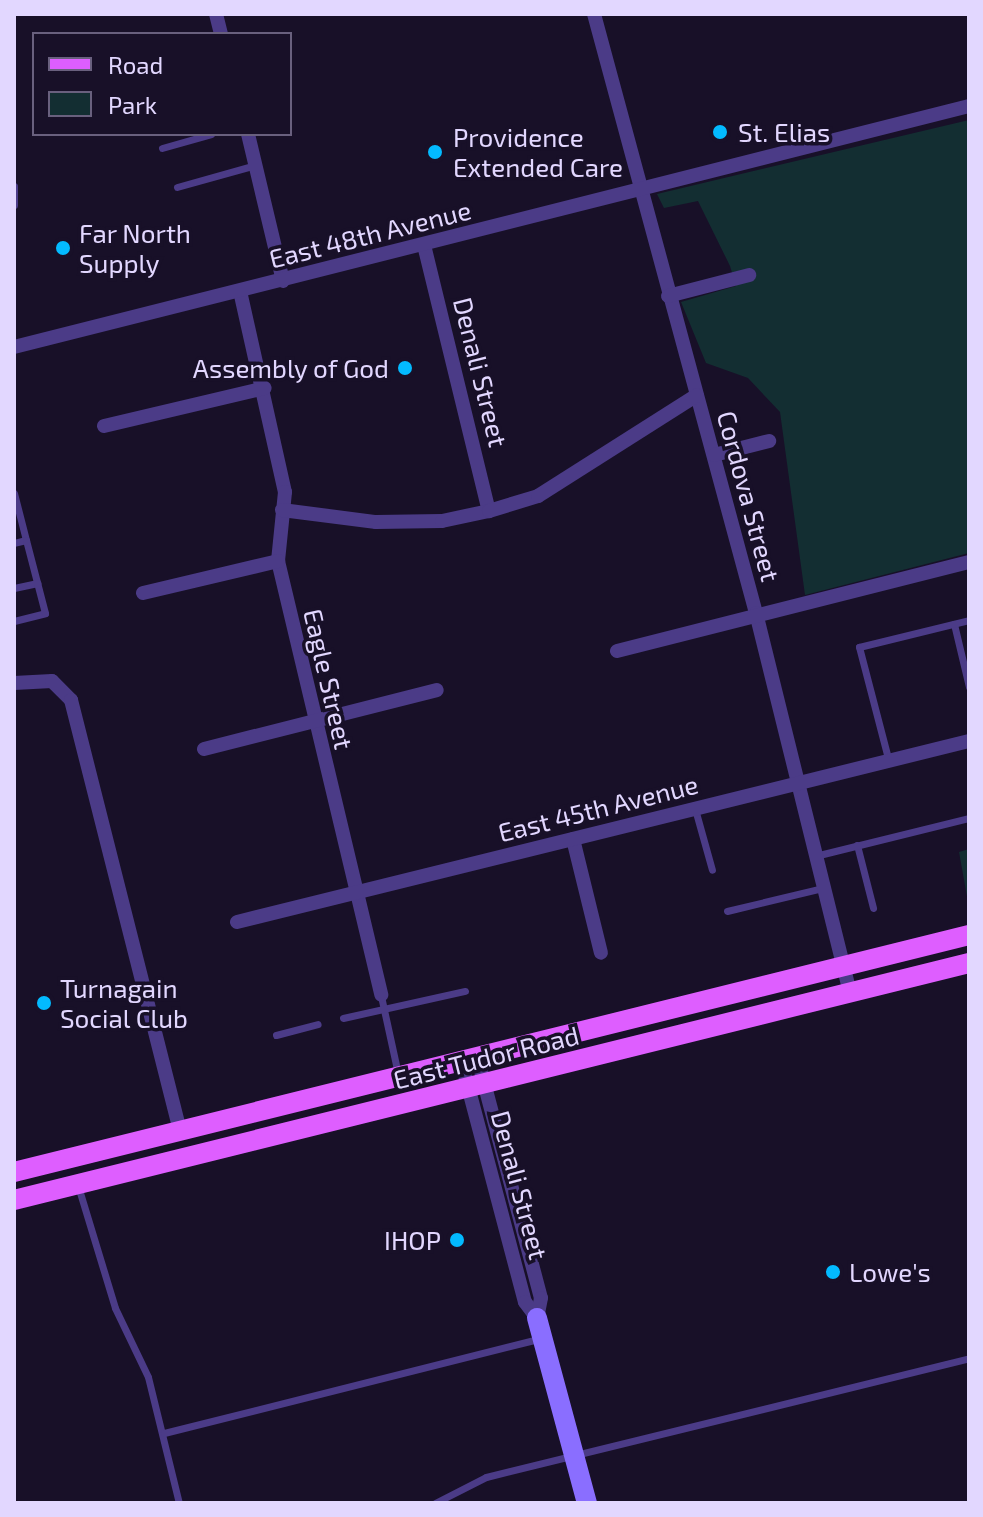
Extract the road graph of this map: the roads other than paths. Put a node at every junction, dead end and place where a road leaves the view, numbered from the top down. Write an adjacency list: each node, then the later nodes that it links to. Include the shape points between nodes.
1 (594, 14): 9 (street, Cordova Street)
2 (969, 106): 9 (street, East 48th Avenue)
3 (204, 136): 5 (lane)
4 (249, 136): 6 (street)
5 (162, 148)
6 (256, 165): 8 (lane); 13 (street)
7 (14, 186): 10 (lane)
8 (177, 187)
9 (636, 189): 11 (street, East 48th Avenue); 15 (street, Cordova Street)
10 (14, 205)
11 (424, 245): 13 (street, East 48th Avenue); 24 (street, Denali Street)
12 (749, 275): 15 (street)
13 (283, 281): 14 (street, East 48th Avenue)
14 (240, 291): 16 (street, East 48th Avenue); 17 (street, Eagle Street)
15 (668, 296): 18 (street, Cordova Street)
16 (14, 347)
17 (265, 388): 19 (street); 23 (street, Eagle Street, via 285,492)
18 (697, 395): 21 (street, Cordova Street); 24 (street, via 538,496)
19 (104, 426)
20 (769, 441): 21 (street)
21 (714, 455): 32 (street, Cordova Street)
22 (14, 493): 25 (lane)
23 (282, 510): 24 (street, via 376,522 442,521); 27 (street, Eagle Street)
24 (489, 511)
25 (26, 540): 26 (lane); 29 (lane)
26 (14, 543)
27 (278, 561): 31 (street); 40 (street, Eagle Street)
28 (969, 562): 32 (street)
29 (37, 583): 30 (lane); 34 (lane, via 45,613)
30 (14, 588)
31 (143, 593)
32 (756, 613): 36 (street); 44 (street, Cordova Street)
33 (969, 620): 35 (lane)
34 (14, 621)
35 (954, 624): 38 (lane); 43 (lane, via 859,647)
36 (617, 651)
37 (14, 683): 70 (street, via 52,681 71,700)
38 (969, 687)
39 (437, 690): 40 (street)
40 (314, 722): 42 (street); 52 (street, Eagle Street)
41 (969, 741): 43 (street, East 45th Avenue)
42 (204, 749)
43 (889, 762): 44 (street, East 45th Avenue)
44 (798, 785): 45 (street, East 45th Avenue); 49 (street, Cordova Street)
45 (695, 809): 47 (street, East 45th Avenue); 50 (lane)
46 (969, 818): 48 (lane)
47 (573, 839): 52 (street, East 45th Avenue); 57 (street)
48 (857, 845): 49 (lane); 53 (lane)
49 (815, 856): 51 (street, Cordova Street)
50 (712, 870)
51 (823, 888): 54 (lane); 59 (street, Cordova Street)
52 (353, 893): 55 (street, East 45th Avenue); 62 (street, Eagle Street)
53 (873, 908)
54 (727, 911)
55 (237, 922)
56 (969, 935): 59 (main road, East Tudor Road)
57 (601, 953)
58 (969, 963): 61 (main road, East Tudor Road)
59 (842, 965): 61 (street, Cordova Street); 67 (main road, East Tudor Road)
60 (465, 991): 63 (lane)
61 (850, 993): 69 (main road, East Tudor Road)
62 (381, 995): 63 (lane, Eagle Street)
63 (385, 1011): 64 (lane); 68 (lane, Eagle Street)
64 (343, 1018)
65 (318, 1024): 66 (lane)
66 (276, 1035)
67 (469, 1058): 68 (main road, East Tudor Road); 69 (street, Denali Street)
68 (399, 1076): 70 (main road, East Tudor Road)
69 (476, 1086): 72 (main road, East Tudor Road); 74 (street, Denali Street, via 525,1302)
70 (180, 1130): 71 (main road, East Tudor Road)
71 (14, 1172)
72 (78, 1184): 73 (main road, East Tudor Road); 76 (lane)
73 (14, 1200)
74 (540, 1328): 76 (lane); 77 (street, Denali Street)
75 (969, 1358): 77 (lane)
76 (164, 1433): 78 (lane)
77 (575, 1454): 79 (lane, via 486,1477); 80 (street, Denali Street)
78 (179, 1503)
79 (435, 1503)
80 (587, 1503)

